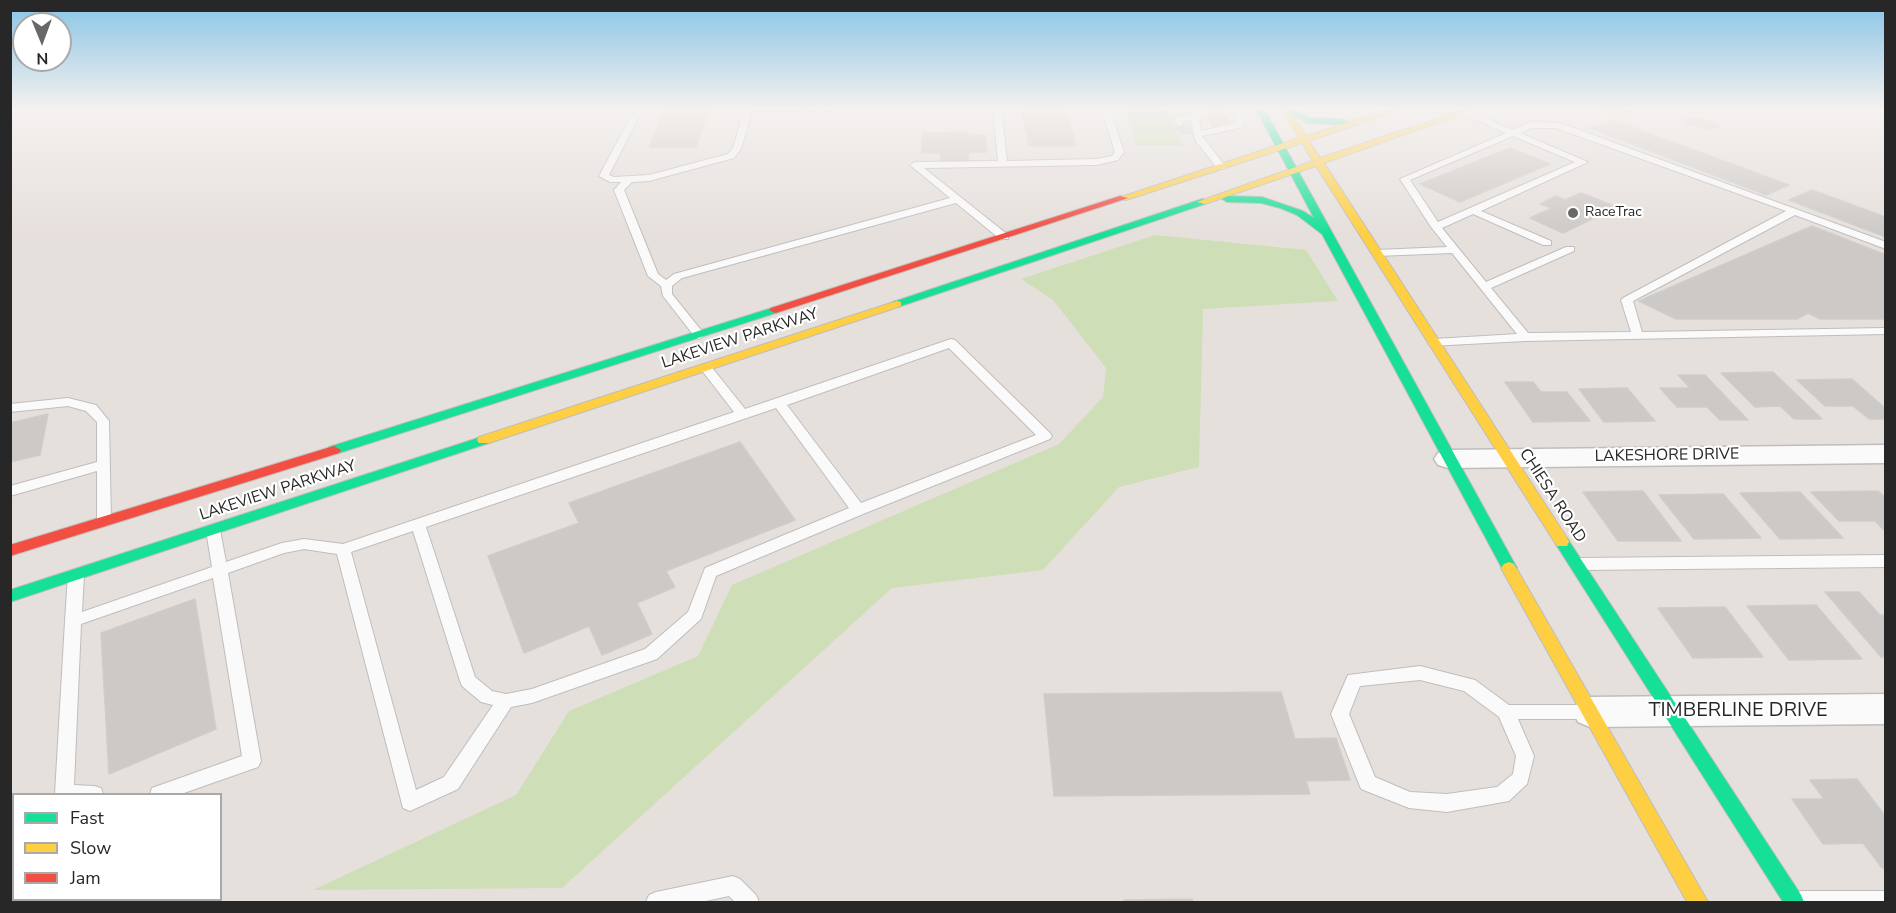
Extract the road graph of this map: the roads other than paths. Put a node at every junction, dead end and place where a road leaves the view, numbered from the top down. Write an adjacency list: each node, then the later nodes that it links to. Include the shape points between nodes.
1 (618, 150): 17 (lane, via 604,176)
2 (737, 150): 17 (lane, via 732,156)
3 (1001, 150): 14 (lane)
4 (1119, 150): 14 (lane, via 1115,158 1097,162)
5 (1210, 150): 15 (lane)
6 (1274, 150): 15 (main road, LAKEVIEW PARKWAY)
7 (1283, 150): 16 (main road)
8 (1311, 150): 13 (main road, CHIESA ROAD)
9 (1354, 150): 13 (main road, LAKEVIEW PARKWAY)
10 (1473, 150): 22 (lane, via 1405,179)
11 (1554, 150): 20 (lane, via 1583,162)
12 (1626, 150): 21 (lane)
13 (1318, 162): 16 (main road, LAKEVIEW PARKWAY); 29 (main road, CHIESA ROAD)
14 (1003, 164): 18 (lane, via 915,165)
15 (1221, 167): 24 (main road, LAKEVIEW PARKWAY)
16 (1293, 169): 19 (main road, LAKEVIEW PARKWAY); 23 (main road)
17 (628, 181): 31 (lane, via 619,190 653,276)
18 (958, 199): 24 (lane); 31 (lane, via 678,276)
19 (1204, 201): 23 (main road, via 1262,200 1300,213); 39 (main road, LAKEVIEW PARKWAY)
20 (1473, 211): 22 (lane); 25 (lane)
21 (1794, 212): 26 (lane); 36 (lane, via 1627,300)
22 (1436, 227): 28 (lane)
23 (1326, 232): 30 (main road)
24 (1004, 237): 39 (main road, LAKEVIEW PARKWAY)
25 (1547, 243)
26 (1886, 246)
27 (1570, 249): 32 (lane)
28 (1454, 250): 29 (lane); 32 (lane)
29 (1377, 253): 38 (main road, CHIESA ROAD)
30 (1342, 262): 33 (main road); 45 (main road)
31 (666, 285): 39 (lane, via 667,294)
32 (1484, 287): 37 (lane)
33 (1373, 289)
34 (1886, 332): 36 (lane)
35 (1410, 333): 38 (main road)
36 (1638, 336): 37 (lane)
37 (1525, 337): 38 (lane)
38 (1434, 343): 44 (main road, CHIESA ROAD)
39 (702, 351): 42 (lane); 49 (main road, LAKEVIEW PARKWAY); 51 (main road, LAKEVIEW PARKWAY)
40 (779, 403): 42 (lane); 48 (lane); 48 (lane, via 951,343 1045,436)
41 (10, 408): 46 (lane, via 68,402 91,408 103,421)
42 (742, 414): 50 (lane)
43 (1886, 454): 44 (street, LAKESHORE DRIVE)
44 (1508, 458): 45 (street, LAKESHORE DRIVE); 56 (main road, CHIESA ROAD)
45 (1448, 459): 65 (main road)
46 (104, 464): 47 (lane); 49 (lane)
47 (10, 491)
48 (858, 510): 61 (lane, via 710,572 695,615 651,654 600,674)
49 (104, 520): 52 (main road); 54 (main road, LAKEVIEW PARKWAY)
50 (418, 524): 53 (lane); 61 (lane, via 468,681 487,698)
51 (213, 530): 57 (lane); 58 (main road, LAKEVIEW PARKWAY)
52 (98, 537)
53 (343, 549): 57 (lane, via 304,544 282,548); 61 (lane, via 410,802 452,783)
54 (10, 551)
55 (1886, 561): 56 (lane)
56 (1577, 564): 63 (main road, CHIESA ROAD)
57 (220, 572): 60 (lane); 67 (lane, via 252,762)
58 (76, 575): 59 (main road, LAKEVIEW PARKWAY); 60 (lane)
59 (10, 596)
60 (73, 621): 66 (lane)
61 (506, 701)
62 (1886, 710): 63 (street, TIMBERLINE DRIVE)
63 (1671, 711): 65 (street, TIMBERLINE DRIVE); 69 (main road, CHIESA ROAD)
64 (1506, 712): 64 (lane, via 1469,685 1420,673 1354,680 1340,714 1368,783 1409,800 1447,803 1502,795 1521,778 1525,756); 65 (lane)
65 (1590, 712): 72 (main road)
66 (64, 793)
67 (165, 793)
68 (1886, 901): 69 (lane)
69 (1793, 902)
70 (656, 903): 71 (lane, via 733,885)
71 (749, 903)
72 (1698, 903)

